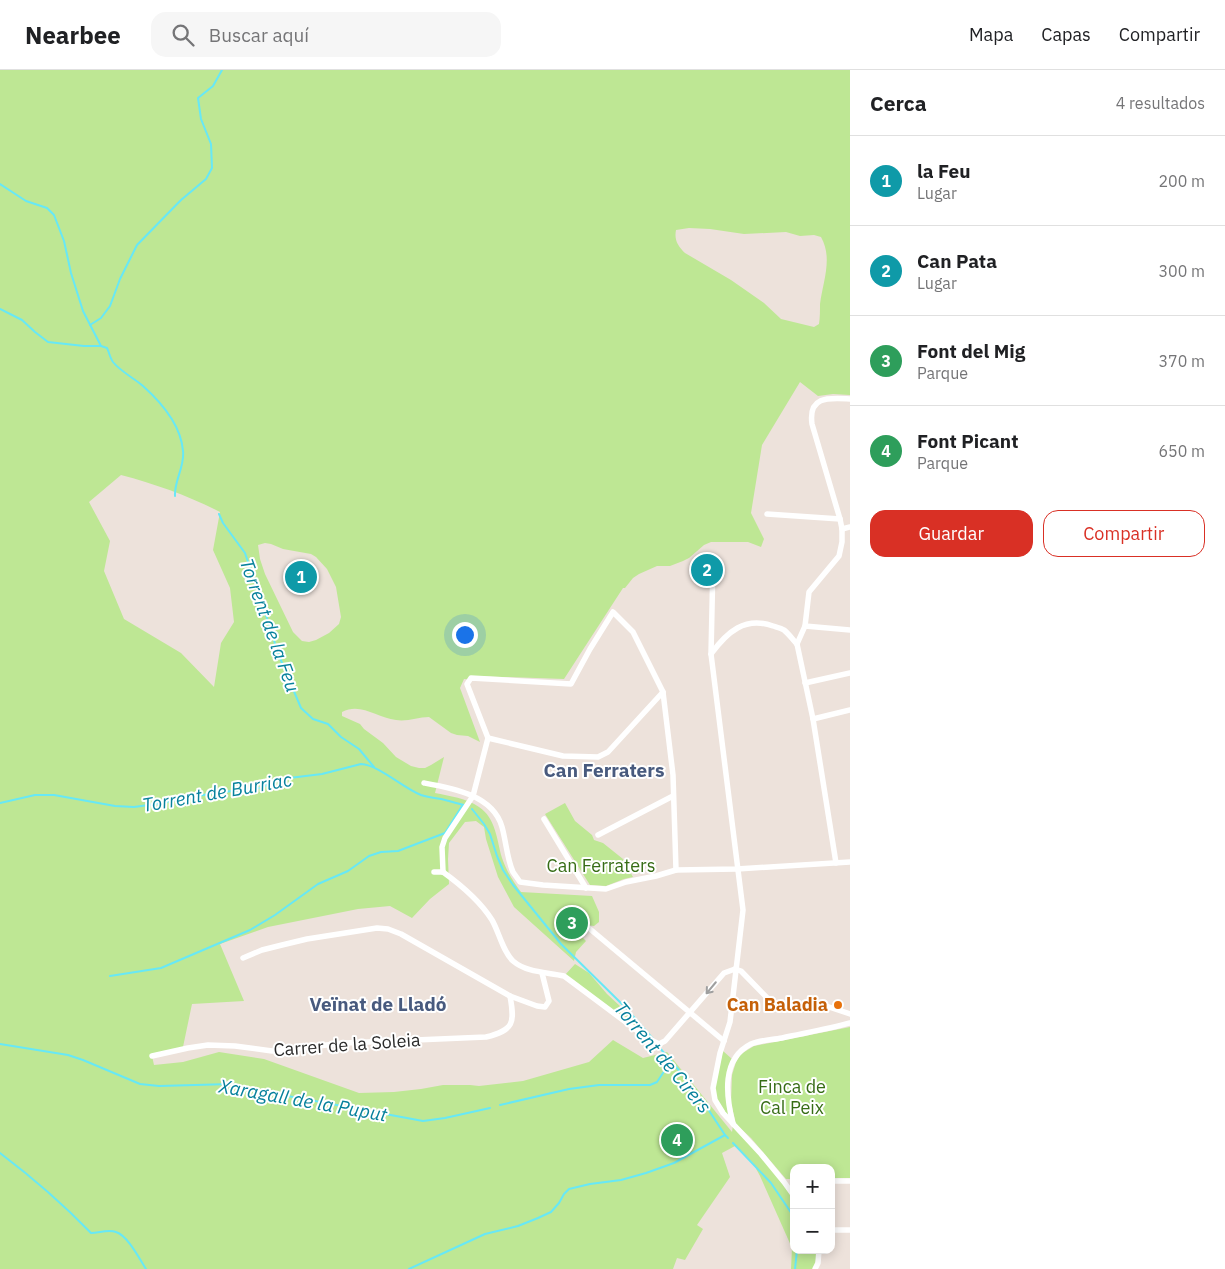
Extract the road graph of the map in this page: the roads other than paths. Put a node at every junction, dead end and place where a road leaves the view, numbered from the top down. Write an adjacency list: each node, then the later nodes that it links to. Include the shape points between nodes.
1 (850, 400): 3 (street, via 820,400 814,406 812,418)
2 (767, 514): 3 (street)
3 (840, 519): 5 (street)
4 (850, 527): 5 (street)
5 (842, 529): 7 (street, via 839,556 809,592)
6 (713, 563): 10 (street)
7 (805, 626): 8 (street); 9 (street)
8 (850, 630)
9 (797, 644): 10 (street, via 783,630 762,622 744,624 732,630); 12 (street)
10 (711, 654): 24 (street)
11 (850, 673): 12 (street)
12 (805, 683): 15 (street)
13 (663, 692): 16 (street, via 608,752 598,757 563,756); 16 (street, via 633,632 613,612 571,684 471,678 467,684); 19 (street)
14 (850, 710): 15 (street)
15 (813, 719): 23 (street)
16 (488, 738): 18 (street)
17 (424, 784): 18 (street)
18 (473, 796): 27 (street, via 442,848); 28 (street, via 497,815 513,872 520,882)
19 (673, 796): 21 (street); 25 (street)
20 (544, 819): 28 (street)
21 (598, 835)
22 (850, 862): 23 (street)
23 (836, 863): 24 (street)
24 (738, 869): 25 (street); 31 (street, via 742,910)
25 (676, 870): 28 (street, via 606,890)
26 (434, 872): 27 (street)
27 (443, 872): 32 (street, via 477,901 492,920 512,960)
28 (586, 888)
29 (590, 929): 34 (street)
30 (243, 958): 33 (street, via 306,939 364,929 388,929)
31 (735, 969): 34 (street, one-way to 34, via 724,973); 35 (street, via 741,971 776,1007 826,1006); 37 (street, via 730,1022)
32 (542, 973): 33 (street, via 549,1001 545,1007); 34 (street, via 564,976 659,1044)
33 (510, 996): 38 (street, Carrer de la Soleia, via 513,1015 510,1026 486,1037 345,1043 272,1051 208,1045)
34 (690, 1012): 37 (street)
35 (850, 1014)
36 (850, 1023): 39 (street, via 753,1043 740,1051 733,1060 728,1078 728,1104)
37 (724, 1041): 39 (street, via 712,1088 715,1100)
38 (152, 1056)
39 (733, 1124): 42 (street)
40 (835, 1181): 41 (street)
41 (850, 1181)
42 (784, 1182): 43 (street); 44 (street)
43 (790, 1182)
44 (790, 1190)
45 (835, 1230): 46 (street)
46 (850, 1230)
47 (819, 1254): 48 (street)
48 (815, 1269)

